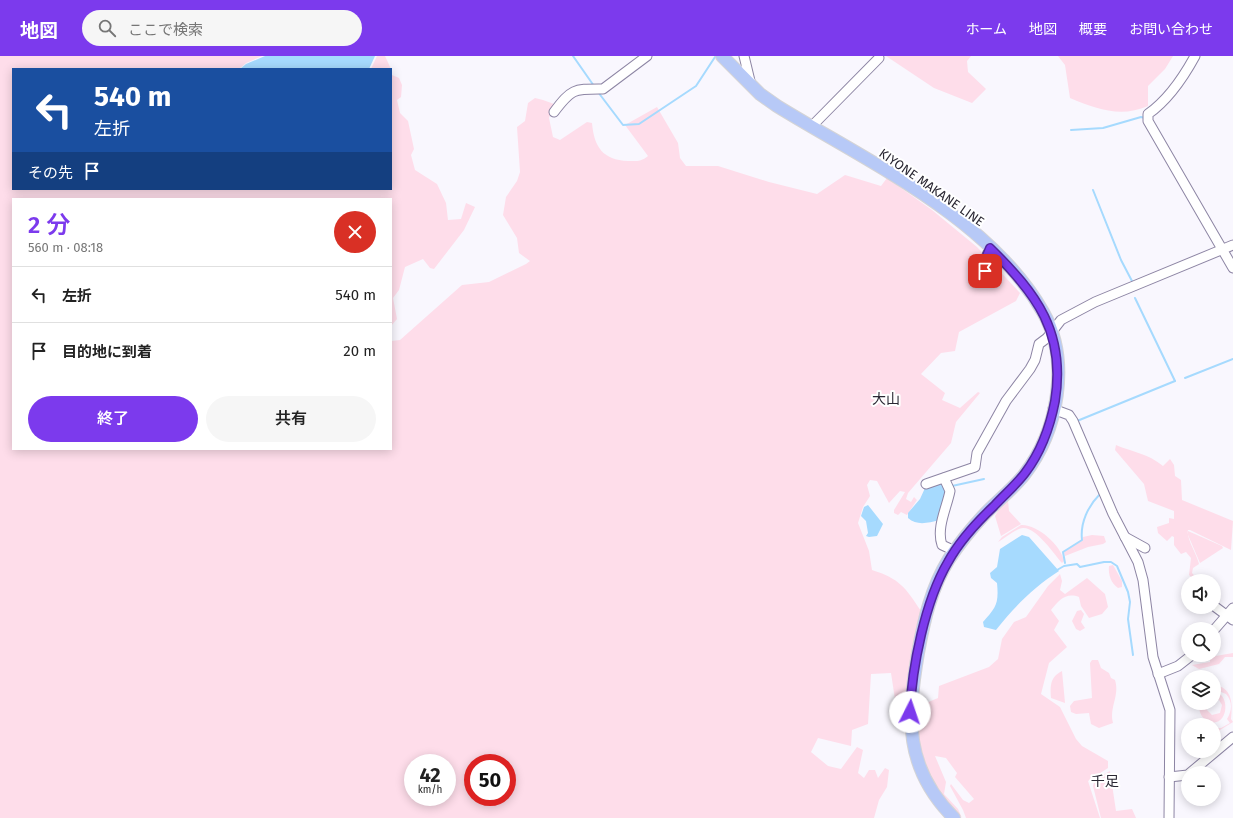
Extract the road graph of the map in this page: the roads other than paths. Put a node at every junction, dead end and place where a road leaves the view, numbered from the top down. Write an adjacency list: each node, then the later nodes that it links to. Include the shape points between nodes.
1 (647, 56): 7 (street, via 603,89 582,88 567,96)
2 (722, 56): 6 (main road, KIYONE MAKANE LINE)
3 (744, 56): 6 (street)
4 (1195, 56): 11 (street, via 1166,99 1148,114 1148,121)
5 (879, 58): 8 (street)
6 (751, 85): 8 (main road, KIYONE MAKANE LINE, via 777,106)
7 (554, 112)
8 (811, 127): 10 (main road, KIYONE MAKANE LINE, via 900,179 977,235)
9 (1233, 245): 11 (street)
10 (990, 248): 13 (street); 14 (main road, KIYONE MAKANE LINE, via 1026,287)
11 (1220, 250): 12 (street); 14 (street, via 1095,302 1061,320)
12 (1233, 268)
13 (983, 281)
14 (1051, 331): 15 (main road, KIYONE MAKANE LINE, via 1058,368); 17 (street, via 1039,344 1030,369 1006,401 987,434 977,453 975,467)
15 (1053, 409): 18 (street, via 1069,415 1073,421); 20 (main road, KIYONE MAKANE LINE, via 1046,436 1029,468 969,531)
16 (926, 484): 17 (street)
17 (948, 484): 20 (street, via 941,541 942,545)
18 (1125, 537): 19 (street); 25 (street, via 1144,580 1149,633)
19 (1145, 548)
20 (955, 551): 30 (main road, KIYONE MAKANE LINE, via 938,581 924,624 913,682 910,721 915,750 924,776 939,802)
21 (1221, 610): 22 (street)
22 (1231, 615): 23 (street)
23 (1221, 624)
24 (1183, 662): 25 (street)
25 (1158, 674): 29 (street, via 1170,710)
26 (1233, 737): 27 (street)
27 (1198, 766)
28 (1181, 776): 29 (street)
29 (1169, 777): 31 (street)
30 (954, 818)
31 (1169, 818)

